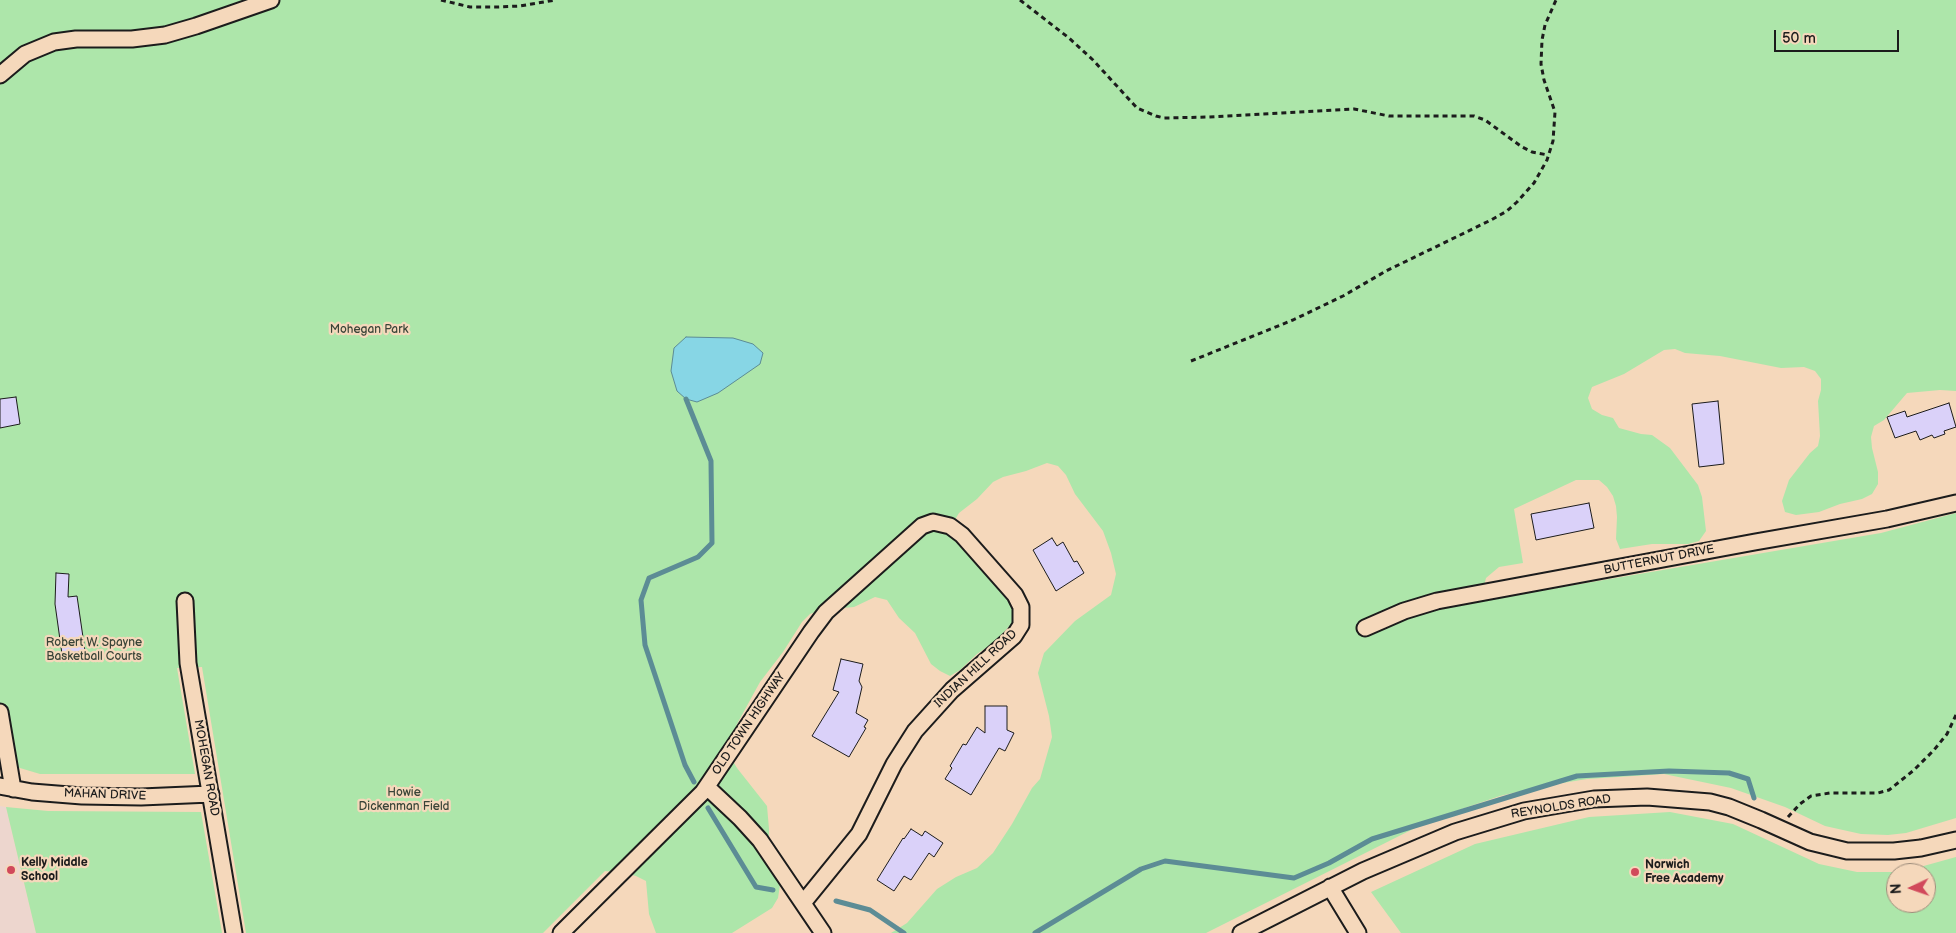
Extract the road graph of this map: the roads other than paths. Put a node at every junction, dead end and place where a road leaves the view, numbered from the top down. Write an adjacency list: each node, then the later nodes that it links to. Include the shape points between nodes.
1 (271, 0): 2 (street, via 165,34 132,39 54,42 25,54)
2 (0, 75)
3 (1956, 503): 6 (street, BUTTERNUT DRIVE, via 1888,520 1437,601)
4 (938, 522): 8 (street, OLD TOWN HIGHWAY, via 917,529 823,616); 13 (street, INDIAN HILL ROAD, via 962,535 1015,595 1022,613 1021,625 1014,636 952,690 920,725 894,764 859,834)
5 (185, 601): 10 (street, MOHEGAN ROAD, via 188,663)
6 (1366, 628)
7 (0, 712): 9 (street)
8 (707, 787): 13 (street, via 754,832); 15 (street, OLD TOWN HIGHWAY)
9 (7, 788): 10 (street, MAHAN DRIVE, via 75,795)
10 (211, 794): 14 (street, MOHEGAN ROAD)
11 (1956, 840): 12 (street, REYNOLDS ROAD, via 1907,850 1859,852 1820,845 1710,802 1647,797 1594,799 1478,823 1424,843)
12 (1330, 887): 17 (street, REYNOLDS ROAD); 18 (street)
13 (804, 903): 16 (street)
14 (234, 933)
15 (561, 933)
16 (823, 933)
17 (1241, 933)
18 (1358, 933)

